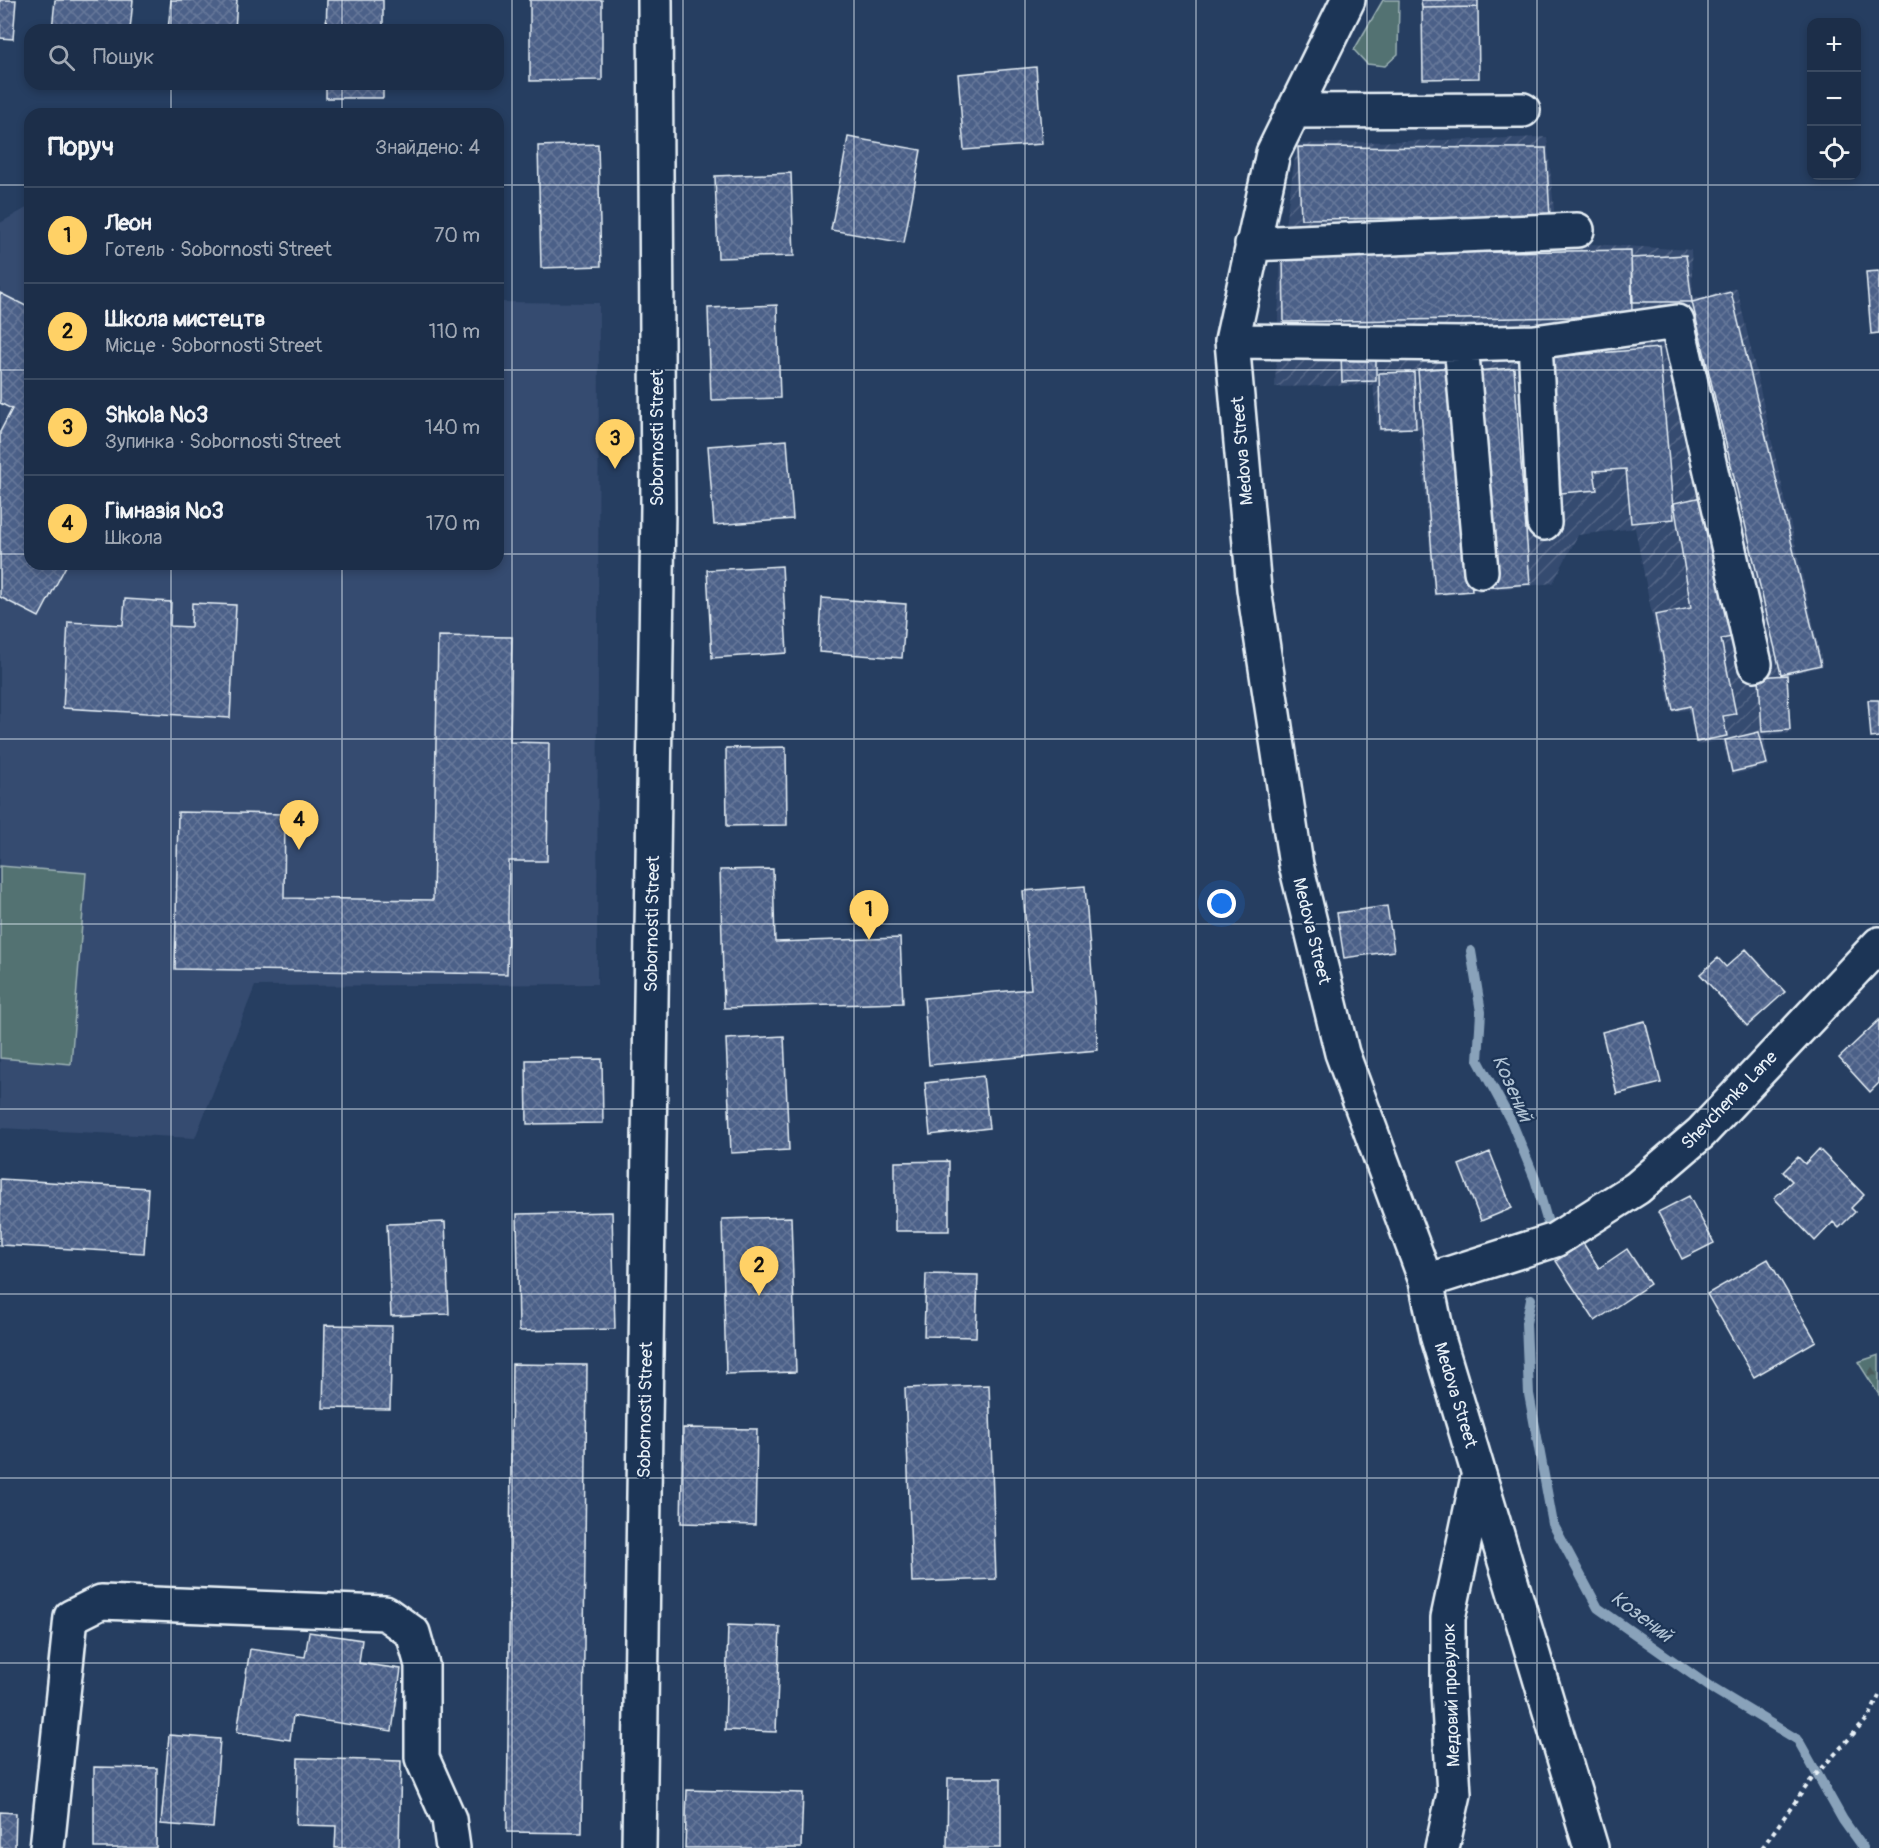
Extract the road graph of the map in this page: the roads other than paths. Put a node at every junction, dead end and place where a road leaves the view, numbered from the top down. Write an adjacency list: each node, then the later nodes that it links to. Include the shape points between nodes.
1 (655, 0): 18 (street, Sobornosti Street, via 658,507)
2 (1348, 0): 4 (street, Medova Street)
3 (1523, 110): 4 (street)
4 (1293, 111): 6 (street, Medova Street, via 1273,153)
5 (1577, 230): 6 (street)
6 (1252, 244): 7 (street, Medova Street)
7 (1232, 341): 9 (street); 14 (street, Medova Street, via 1254,589 1296,865 1342,1053)
8 (1535, 342): 9 (street); 10 (street); 12 (street, via 1677,322)
9 (1461, 344): 11 (street)
10 (1544, 523)
11 (1481, 571)
12 (1755, 664)
13 (1879, 944): 14 (street, Shevchenka Lane, via 1701,1133 1637,1188 1555,1240)
14 (1426, 1281): 15 (street, Medova Street, via 1438,1338)
15 (1479, 1472): 19 (street, Медовий провулок, via 1448,1618 1454,1794); 20 (street, Medova Street)
16 (46, 1848): 17 (street, via 71,1617 101,1602 385,1613 412,1633 422,1665 422,1758 449,1819)
17 (453, 1848)
18 (639, 1848)
19 (1442, 1848)
20 (1591, 1848)

